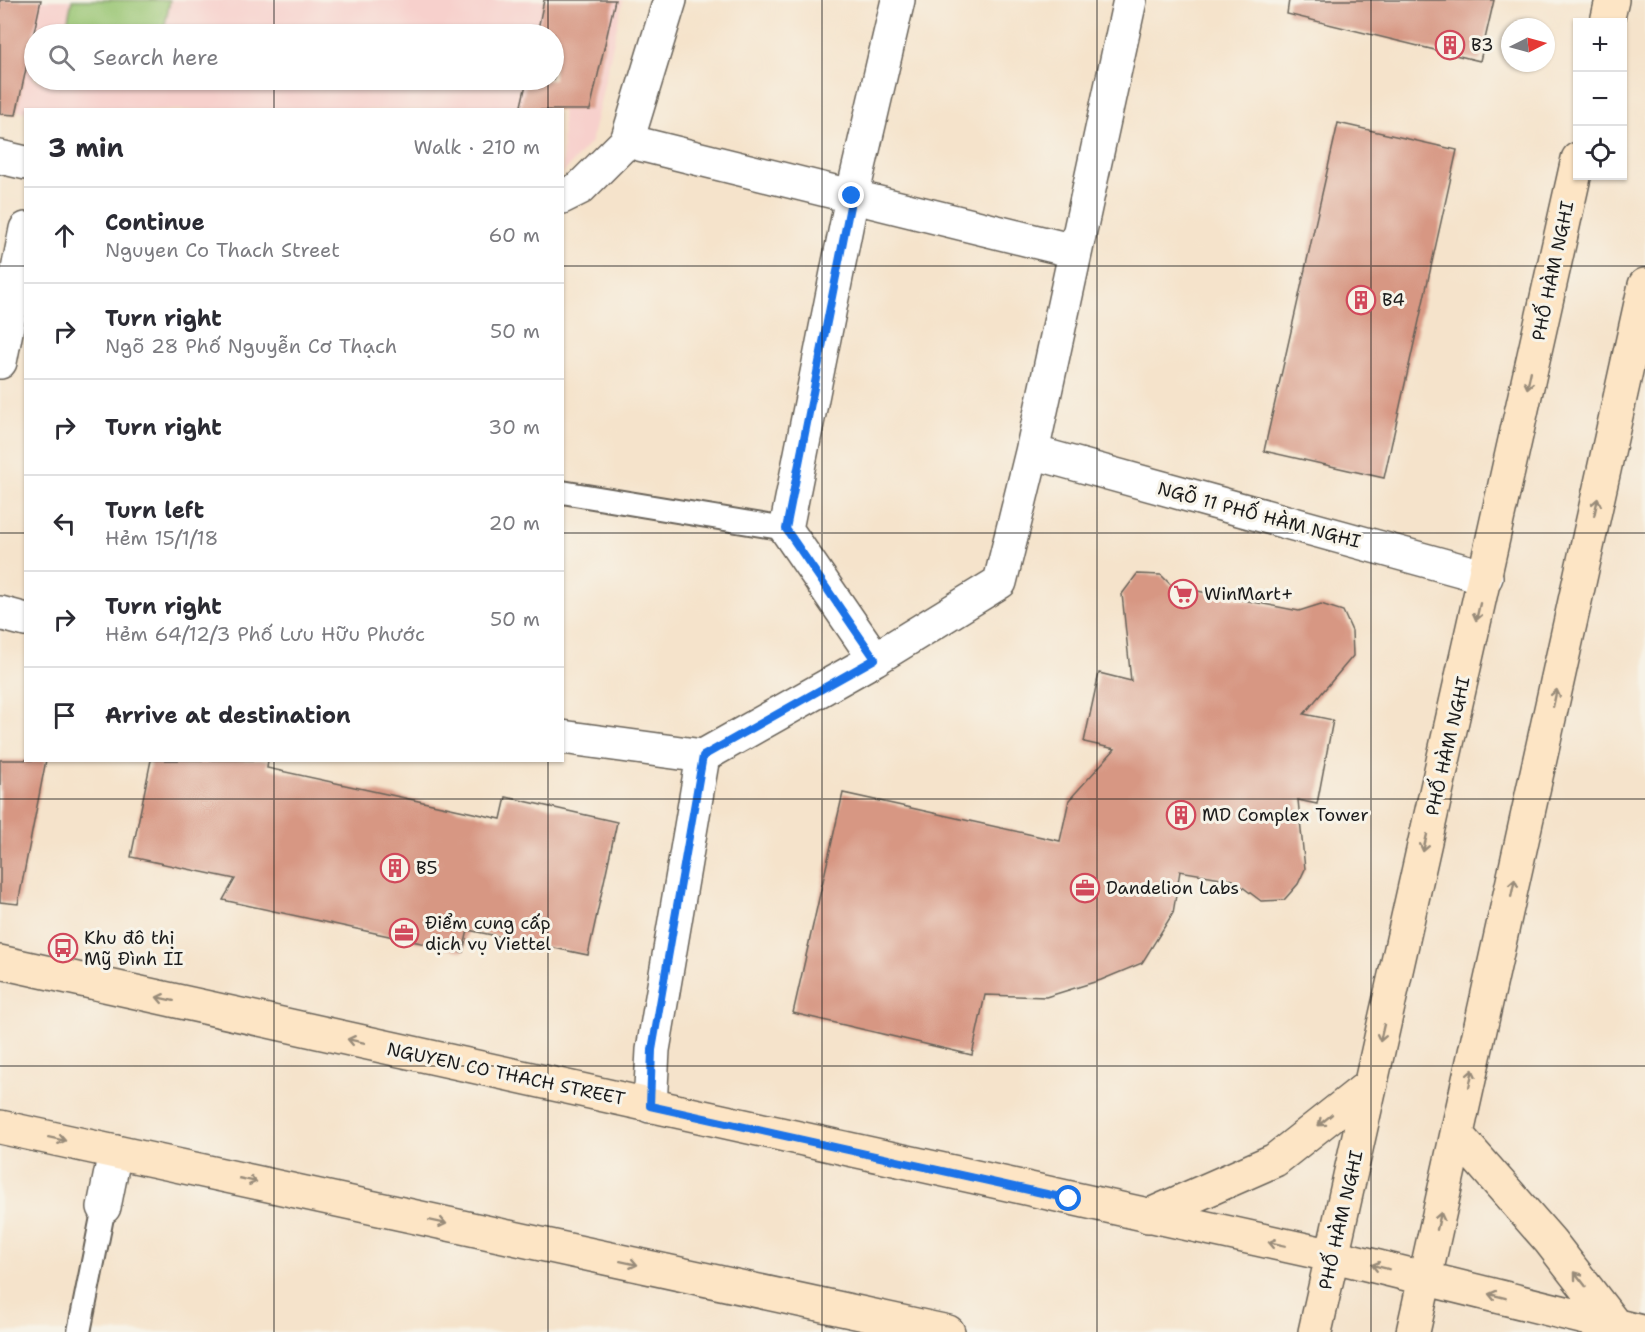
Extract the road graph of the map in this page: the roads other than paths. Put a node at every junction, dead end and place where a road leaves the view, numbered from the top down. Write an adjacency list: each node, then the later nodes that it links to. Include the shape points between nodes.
1 (670, 0): 6 (street)
2 (898, 0): 11 (street)
3 (1130, 0): 13 (street)
4 (1612, 0): 5 (street)
5 (1608, 18)
6 (627, 141): 10 (street, via 580,188); 11 (street)
7 (0, 158): 8 (street)
8 (24, 163)
9 (1573, 180): 19 (street, PHỐ HÀM NGHI, one-way to 19)
10 (564, 196)
11 (852, 196): 13 (street); 18 (street)
12 (24, 240): 15 (street)
13 (1074, 250): 16 (street)
14 (1645, 285): 29 (street, one-way to 14)
15 (0, 362)
16 (1032, 452): 19 (street, NGÕ 11 PHỐ HÀM NGHI); 22 (street, via 1000,582)
17 (564, 492): 18 (lane)
18 (786, 529): 22 (street)
19 (1486, 577): 26 (street, PHỐ HÀM NGHI, one-way to 26)
20 (0, 613): 21 (street)
21 (24, 619)
22 (875, 659): 24 (street)
23 (564, 737): 24 (street)
24 (703, 756): 27 (street, via 652,1050)
25 (0, 962): 27 (street, NGUYEN CO THACH STREET, one-way to 25)
26 (1371, 1084): 32 (street, one-way to 32, via 1275,1161); 33 (street, PHỐ HÀM NGHI)
27 (650, 1106): 32 (street, NGUYEN CO THACH STREET)
28 (0, 1126): 30 (street, one-way to 30)
29 (1458, 1136): 34 (street, one-way to 29); 35 (street, one-way to 29)
30 (116, 1152): 31 (street); 37 (street, one-way to 37)
31 (104, 1207): 36 (lane)
32 (1148, 1216): 33 (street, NGUYEN CO THACH STREET, one-way to 32)
33 (1334, 1256): 34 (street, NGUYEN CO THACH STREET, one-way to 33); 38 (street, PHỐ HÀM NGHI)
34 (1426, 1278): 35 (street, NGUYEN CO THACH STREET, one-way to 34); 39 (street)
35 (1629, 1328)
36 (79, 1332)
37 (948, 1332)
38 (1316, 1332)
39 (1413, 1332)

